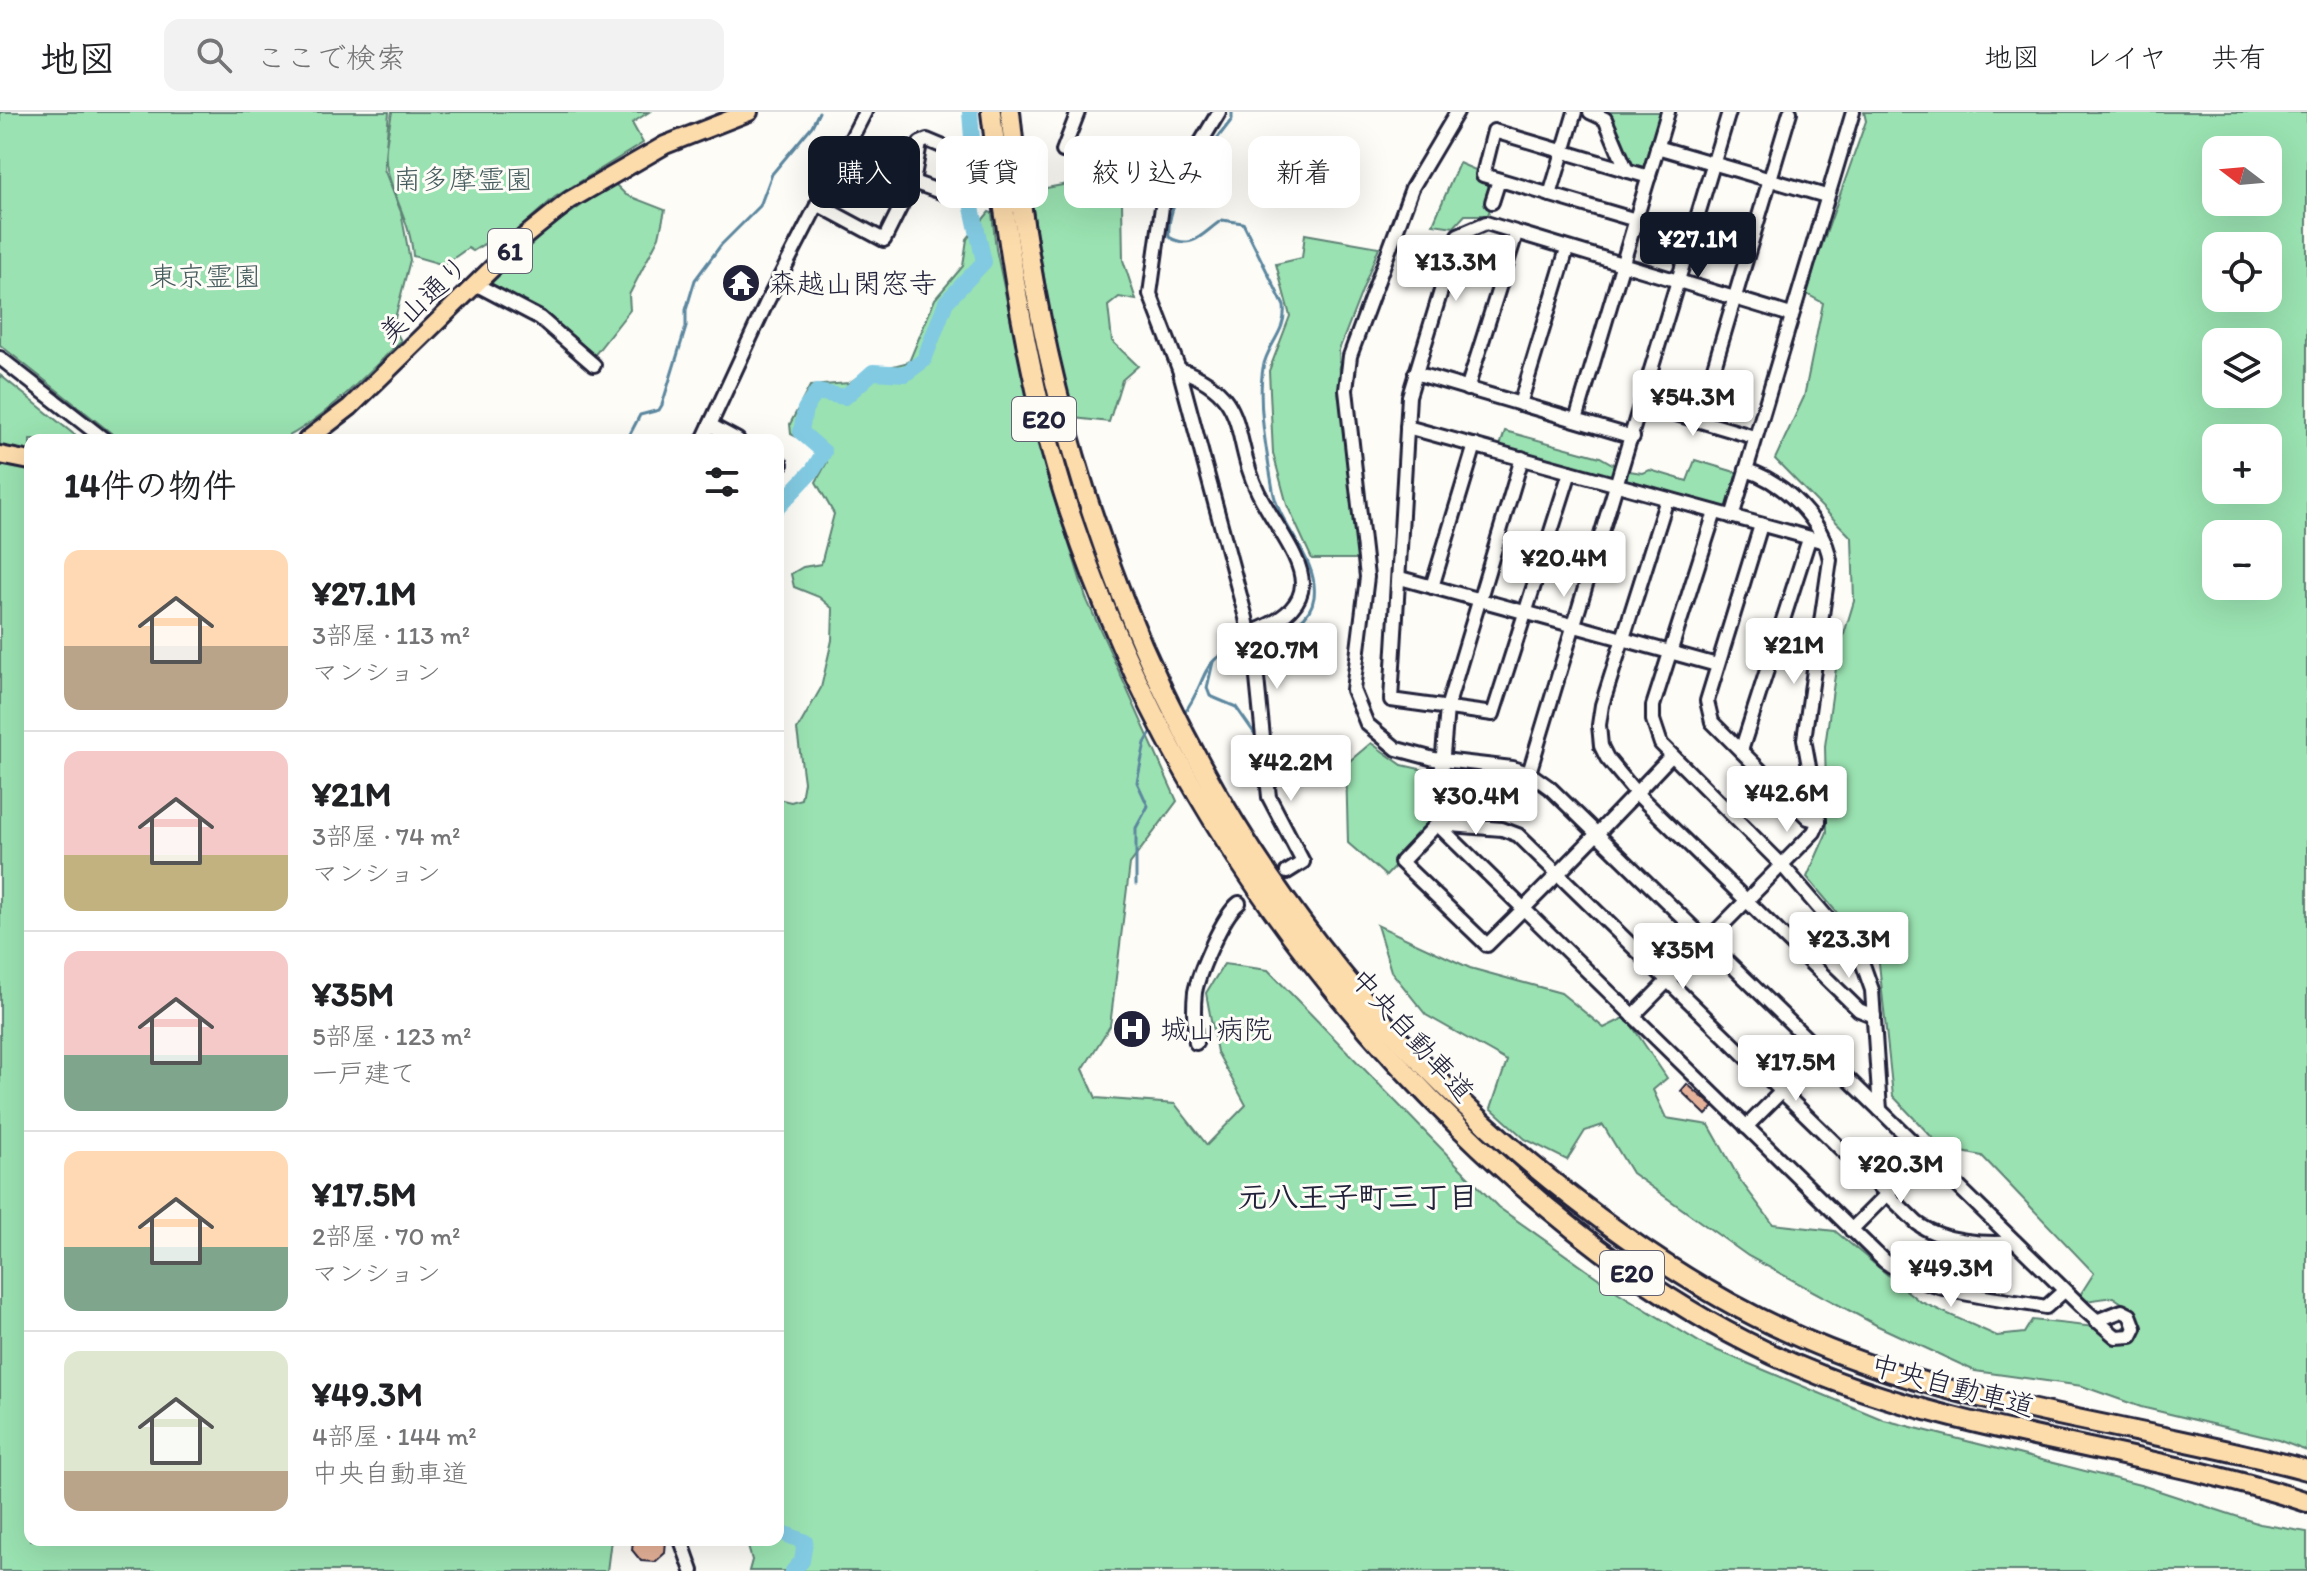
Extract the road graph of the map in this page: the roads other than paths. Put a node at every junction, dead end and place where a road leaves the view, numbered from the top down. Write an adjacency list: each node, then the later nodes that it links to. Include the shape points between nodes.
1 (749, 112): 33 (main road, 美山通り / 61, via 665,145 600,180 548,218)
2 (865, 112): 14 (street)
3 (991, 112): 76 (highway, 中央自動車道 / E20, via 1009,248 1048,435 1096,583)
4 (1010, 112): 76 (highway, 中央自動車道 / E20, via 1030,268 1066,433)
5 (1078, 112): 16 (street)
6 (1219, 112): 39 (street, via 1162,207 1150,294)
7 (1457, 112): 81 (street, via 1412,188 1354,337 1346,390 1367,577 1353,690 1367,724 1380,736 1406,754)
8 (1575, 112): 17 (street)
9 (1590, 112): 19 (street, via 1605,119)
10 (1668, 112): 15 (street)
11 (1729, 112): 18 (street)
12 (1790, 112): 22 (street)
13 (1853, 112): 24 (street)
14 (852, 136)
15 (1657, 147): 18 (street); 20 (street)
16 (1063, 151)
17 (1563, 151): 19 (street); 21 (street, via 1494,131 1483,175); 23 (street)
18 (1713, 164): 22 (street); 34 (street)
19 (1627, 171): 20 (street)
20 (1649, 177): 29 (street)
21 (1499, 180): 23 (street); 28 (street)
22 (1770, 180): 24 (street); 35 (street)
23 (1550, 195): 29 (street)
24 (1826, 196): 36 (street)
25 (815, 208): 46 (street)
26 (824, 208): 27 (street, via 884,240)
27 (900, 208)
28 (1489, 213): 30 (street); 40 (street, via 1458,235)
29 (1636, 220): 32 (street)
30 (1516, 234): 31 (street); 41 (street)
31 (1567, 249): 32 (street); 42 (street)
32 (1621, 267): 34 (street); 44 (street)
33 (475, 284): 38 (street, via 540,318); 49 (main road, 美山通り / 61, via 350,407)
34 (1678, 284): 35 (street); 43 (street)
35 (1735, 300): 36 (street); 45 (street)
36 (1791, 315): 53 (street)
37 (0, 358): 48 (street)
38 (594, 365)
39 (1179, 369): 73 (street); 73 (street, via 1201,377 1229,401 1256,489 1302,566 1299,596 1282,619)
40 (1415, 373): 41 (street); 47 (street)
41 (1467, 389): 42 (street)
42 (1520, 404): 44 (street)
43 (1643, 404): 45 (street); 52 (street)
44 (1576, 420): 52 (street)
45 (1698, 421): 53 (street)
46 (710, 425): 50 (street); 51 (street)
47 (1407, 427): 54 (street); 67 (street)
48 (97, 434)
49 (315, 434)
50 (706, 434)
51 (727, 434)
52 (1633, 437): 60 (street)
53 (1754, 437): 58 (street)
54 (1475, 445): 56 (street); 68 (street)
55 (0, 455): 57 (main road)
56 (1522, 458): 59 (street); 69 (street)
57 (24, 460)
58 (1746, 470): 63 (street); 66 (street, via 1780,484)
59 (1570, 472): 60 (street); 70 (street)
60 (1618, 485): 61 (street); 71 (street)
61 (1667, 499): 62 (street); 72 (street)
62 (1715, 512): 63 (street); 74 (street)
63 (1732, 517): 64 (street)
64 (1761, 525): 65 (street); 75 (street)
65 (1809, 539): 66 (street); 79 (street)
66 (1825, 542): 84 (street, via 1830,560 1804,739)
67 (1400, 578): 68 (street); 77 (street, via 1391,700)
68 (1432, 587): 69 (street)
69 (1478, 600): 70 (street); 77 (street)
70 (1527, 612): 71 (street); 77 (street, via 1493,714)
71 (1575, 625): 72 (street); 82 (street)
72 (1623, 638): 74 (street); 83 (street, via 1602,705 1599,735 1614,769)
73 (1251, 641): 88 (street, via 1269,797 1303,862)
74 (1670, 652): 75 (street); 80 (street, via 1653,720)
75 (1717, 665): 79 (street, via 1709,689 1709,714)
76 (1159, 706): 78 (highway, 中央自動車道 / E20)
77 (1447, 708): 81 (street)
78 (1172, 733): 108 (highway, 中央自動車道 / E20, via 1262,868 1375,1012 1502,1140 1662,1262 1785,1331 1940,1390); 109 (highway, 中央自動車道 / E20, via 1219,832 1279,923 1369,1033 1508,1173 1658,1291 1761,1349 1876,1396 1981,1425 2206,1473)
79 (1741, 751): 84 (street, via 1808,818)
80 (1671, 756): 83 (street); 87 (street)
81 (1441, 760): 82 (street); 85 (street)
82 (1529, 773): 86 (street)
83 (1636, 793): 86 (street); 90 (street)
84 (1819, 821): 87 (street)
85 (1437, 824): 89 (street, via 1518,835); 92 (street); 92 (street, via 1401,862 1487,945)
86 (1598, 832): 89 (street); 93 (street)
87 (1782, 865): 90 (street); 96 (street, via 1860,956)
88 (1287, 872)
89 (1557, 873): 92 (street); 94 (street)
90 (1746, 900): 93 (street); 96 (street, via 1859,1010)
91 (1239, 903): 97 (street, via 1227,916 1196,987)
92 (1523, 909): 95 (street)
93 (1707, 940): 94 (street); 98 (street)
94 (1668, 980): 95 (street); 99 (street)
95 (1633, 1016): 101 (street)
96 (1874, 1016): 100 (street)
97 (1196, 1043)
98 (1821, 1052): 99 (street); 100 (street)
99 (1782, 1092): 101 (street); 103 (street)
100 (1880, 1110): 102 (street)
101 (1746, 1127): 104 (street)
102 (1926, 1155): 103 (street); 105 (street)
103 (1888, 1194): 104 (street); 105 (street, via 1931,1231)
104 (1851, 1230): 106 (street, via 1884,1261 1920,1282 2046,1307)
105 (2015, 1242): 106 (street)
106 (2064, 1291): 107 (street)
107 (2096, 1321)
108 (2307, 1470)
109 (2307, 1502)
110 (683, 1546): 111 (street)
111 (692, 1571)

